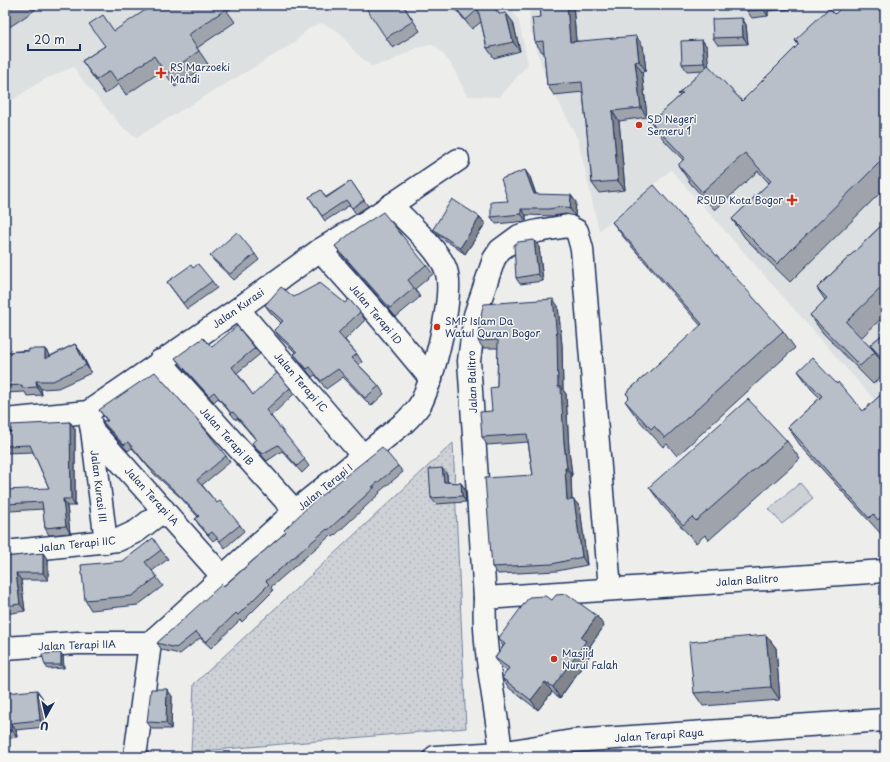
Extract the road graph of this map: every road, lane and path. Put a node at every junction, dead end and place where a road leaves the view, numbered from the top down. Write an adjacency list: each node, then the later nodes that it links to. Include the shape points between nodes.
1 (458, 160): 2 (street, Jalan Kurasi)
2 (390, 205): 3 (street, Jalan Kurasi); 6 (street, Jalan Terapi I, via 439,257 447,273 448,298)
3 (320, 250): 4 (street, Jalan Kurasi); 6 (street, Jalan Terapi ID)
4 (238, 309): 5 (street, Jalan Kurasi); 9 (street, Jalan Terapi IC)
5 (160, 361): 8 (street, Jalan Kurasi); 11 (street, Jalan Terapi IB)
6 (431, 379): 9 (street, Jalan Terapi I, via 414,413)
7 (5, 420): 8 (street, Jalan Kurasi)
8 (90, 421): 10 (street, Jalan Terapi IA); 12 (street, Jalan Kurasi III)
9 (363, 456): 11 (street, Jalan Terapi I)
10 (164, 510): 12 (street, Jalan Terapi IIC, via 132,535); 15 (street, Jalan Terapi IA)
11 (295, 511): 15 (street, Jalan Terapi I)
12 (106, 542): 13 (street, Jalan Terapi IIC)
13 (6, 548)
14 (885, 571): 16 (street, Jalan Balitro)
15 (223, 577): 18 (street, Jalan Terapi I)
16 (610, 589): 17 (street, Jalan Balitro); 17 (street, Jalan Balitro, via 582,249 577,231 568,226 519,236 500,250 494,259 476,315 469,361)
17 (485, 598): 22 (street, via 483,624)
18 (150, 643): 19 (street, Jalan Terapi IIA, via 77,643); 23 (street)
19 (5, 648)
20 (885, 720): 21 (street, Jalan Terapi Raya)
21 (573, 749): 22 (street, Jalan Terapi Raya)
22 (501, 753): 24 (street, Jalan Terapi Raya)
23 (135, 757)
24 (435, 757)

